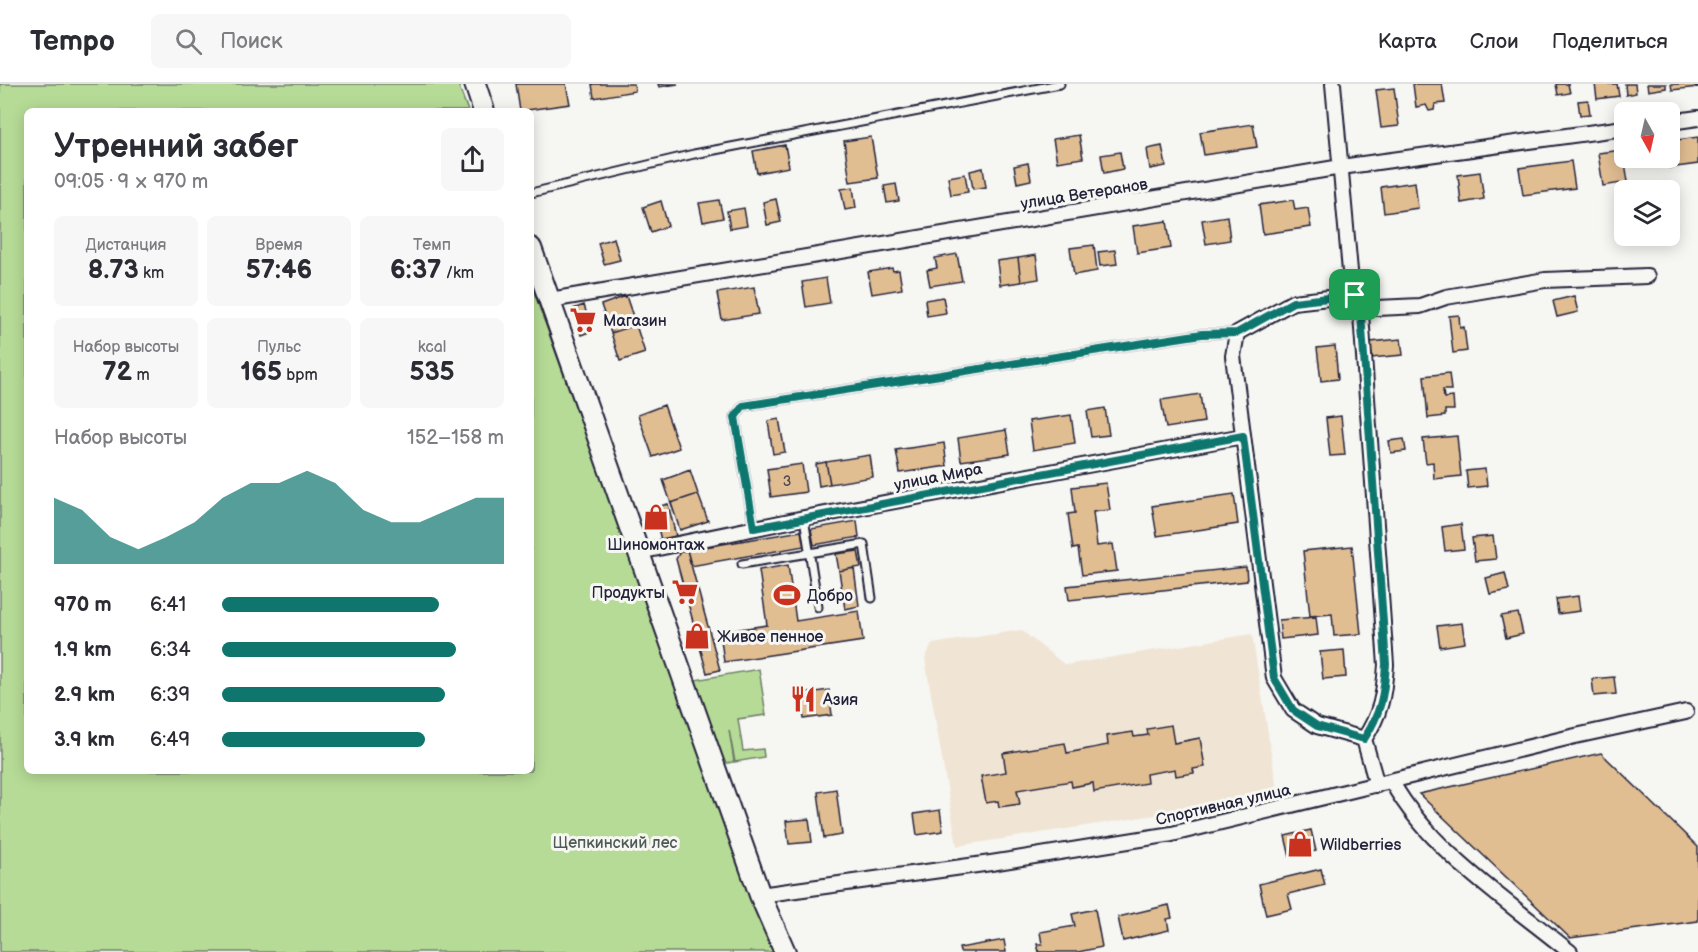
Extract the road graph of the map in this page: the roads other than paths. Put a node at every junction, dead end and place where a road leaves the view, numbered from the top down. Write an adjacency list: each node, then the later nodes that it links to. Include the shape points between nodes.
1 (475, 84): 4 (main road)
2 (1060, 84): 9 (lane, via 694,154)
3 (1333, 84): 8 (street)
4 (483, 108)
5 (1698, 118): 6 (street)
6 (1680, 121)
7 (1614, 129): 8 (street, улица Ветеранов)
8 (1341, 167): 12 (street); 13 (street, улица Ветеранов)
9 (534, 192)
10 (534, 257): 13 (main road)
11 (1647, 276): 12 (street, via 1545,280 1446,297 1420,306 1377,308)
12 (1355, 295): 14 (street, via 1293,302); 24 (street, via 1361,314 1386,664 1384,695 1376,722)
13 (549, 300): 18 (main road)
14 (1237, 333): 15 (street, via 1233,356); 17 (lane, via 1202,334 743,406 735,417)
15 (1243, 436): 16 (street, улица Мира); 24 (street, via 1274,678 1293,710 1309,721)
16 (804, 518): 17 (street, улица Мира); 19 (lane)
17 (754, 528): 18 (street, улица Мира)
18 (639, 552): 27 (main road)
19 (810, 553): 20 (lane); 21 (lane, via 864,544); 22 (lane)
20 (742, 564)
21 (872, 598)
22 (818, 608)
23 (1686, 712): 25 (street, Спортивная улица)
24 (1364, 739): 26 (street)
25 (1392, 782): 26 (street, Спортивная улица); 29 (street, via 1450,855)
26 (1377, 785): 27 (street, Спортивная улица, via 1172,834)
27 (760, 895): 28 (main road)
28 (785, 952)
29 (1569, 952)

